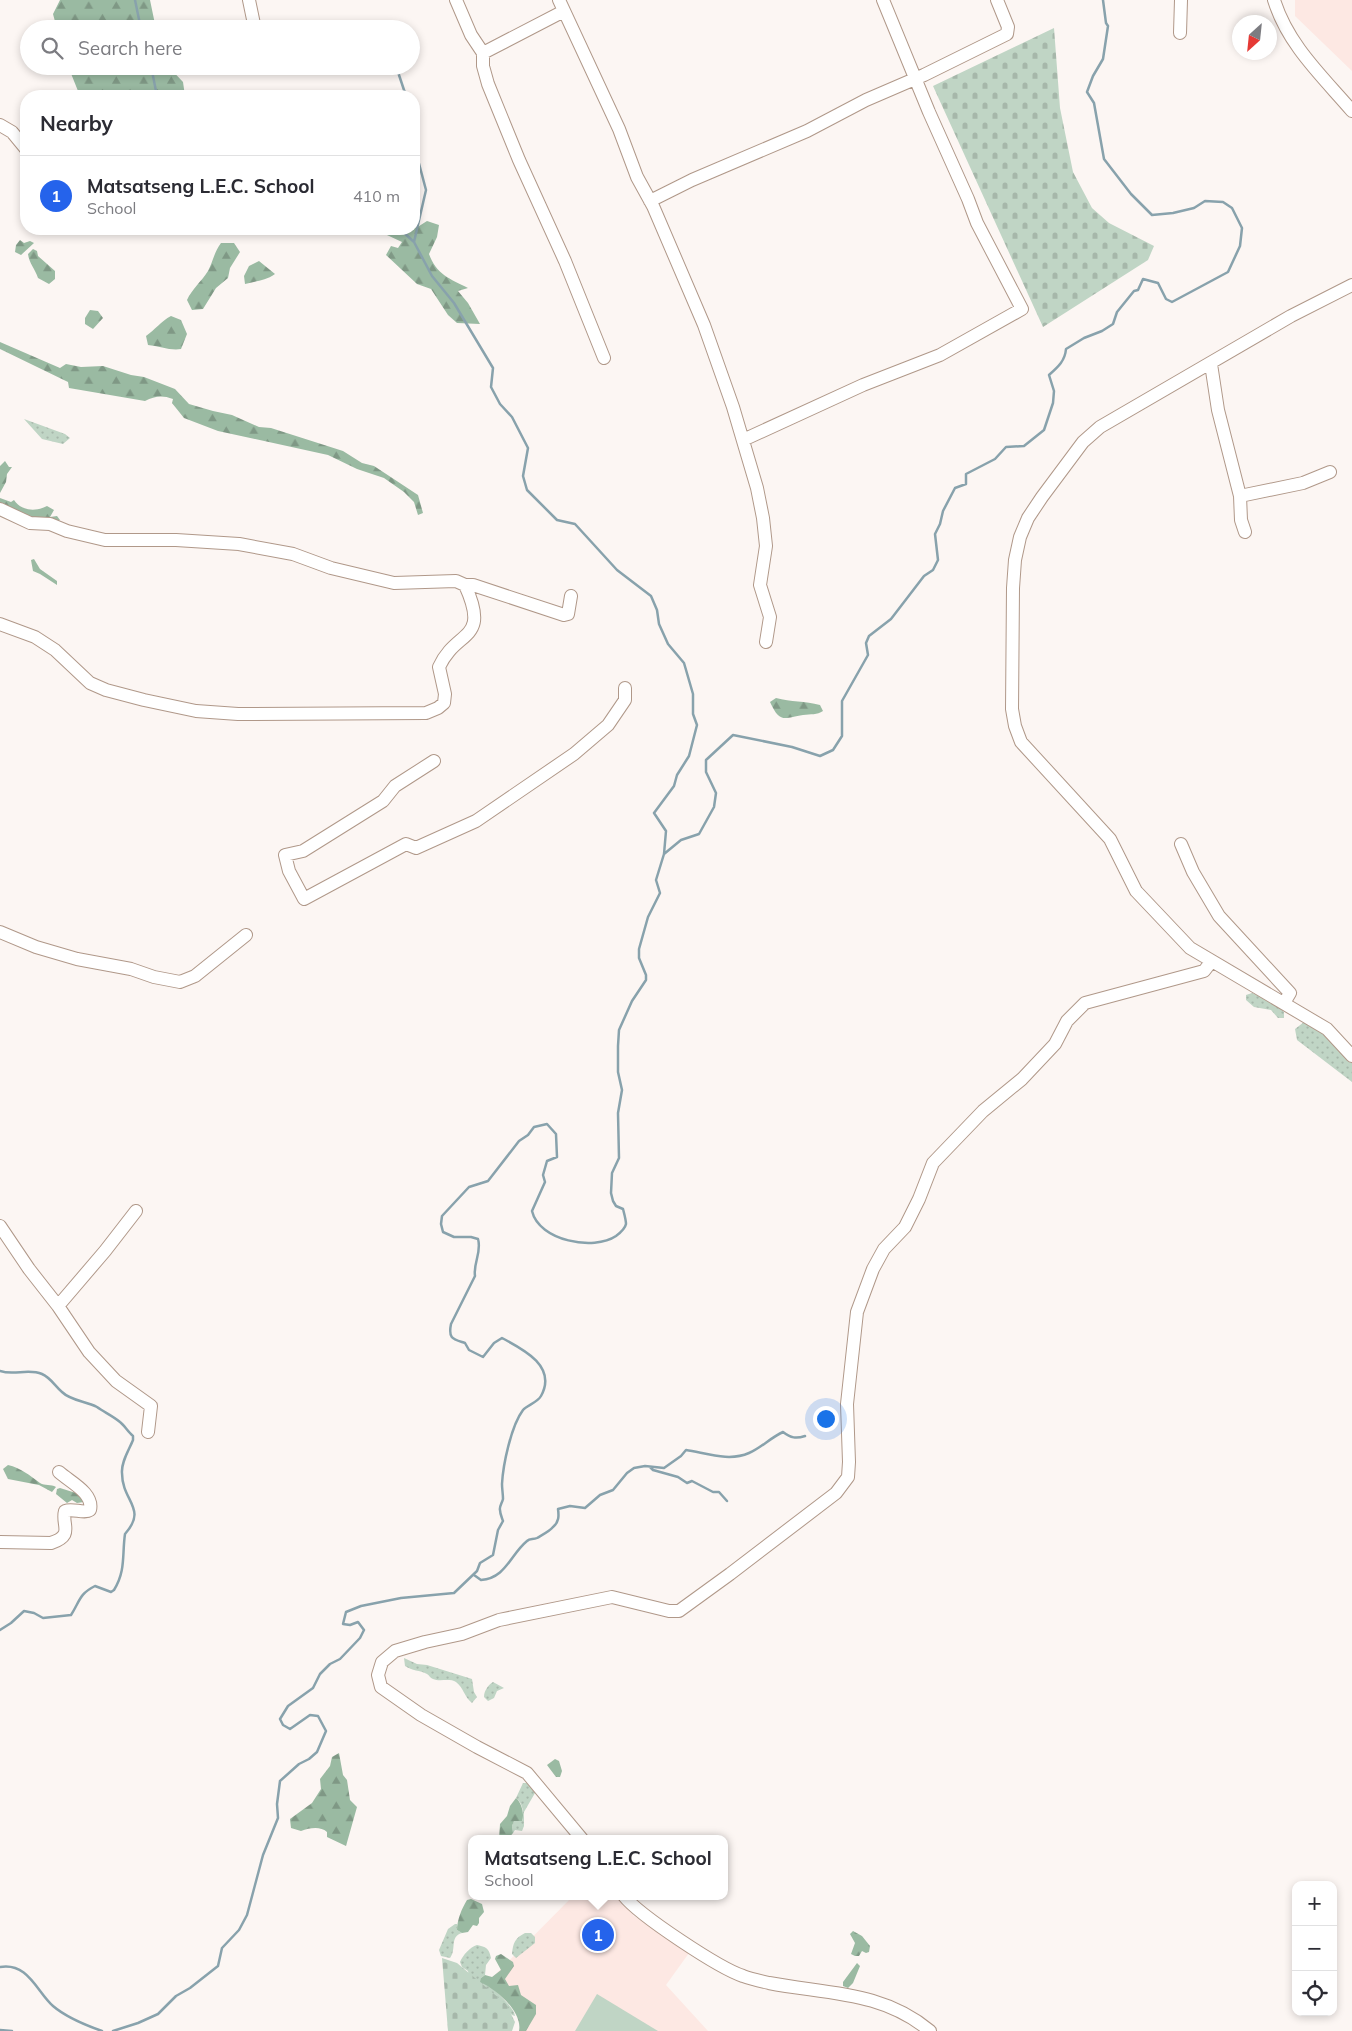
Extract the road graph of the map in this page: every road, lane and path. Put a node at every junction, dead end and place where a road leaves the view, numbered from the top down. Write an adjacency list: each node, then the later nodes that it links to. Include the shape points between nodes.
1 (249, 0): 8 (street)
2 (456, 0): 10 (street, via 471,35)
3 (883, 0): 11 (street)
4 (997, 0): 11 (street, via 1008,26 1007,34)
5 (1181, 0): 9 (street)
6 (1274, 0): 12 (street, via 1280,21 1303,55)
7 (561, 5): 10 (street); 15 (street)
8 (253, 20)
9 (1180, 33)
10 (483, 53): 17 (street, via 488,84)
11 (916, 79): 15 (street); 19 (street, via 977,223 1022,309 940,355 863,385)
12 (1352, 111)
13 (0, 125): 14 (street)
14 (20, 142)
15 (650, 201): 19 (street, via 704,325)
16 (1352, 285): 18 (street, via 1291,316)
17 (604, 358)
18 (1211, 364): 21 (street, via 1218,410); 33 (street, via 1100,427 1083,442 1028,518 1017,545 1013,588 1012,709 1020,742 1110,839 1136,891 1190,948)
19 (743, 440): 27 (street, via 757,488 766,546 760,585 770,617)
20 (1330, 472): 21 (street, via 1303,483)
21 (1240, 496): 23 (street)
22 (0, 508): 24 (street, via 30,523 50,524 105,540 239,544 293,554 331,568 394,583 456,582)
23 (1245, 532)
24 (465, 586): 25 (street, via 473,585 564,615 568,614); 26 (street, via 472,602 472,631 444,658 440,667 444,703 426,712 238,714 180,708 90,683 55,650 35,637)
25 (571, 596)
26 (0, 624)
27 (766, 642)
28 (625, 688): 29 (street, via 625,700 608,725 574,754 492,811 416,848 406,844 304,899 288,871 285,855 304,851 383,801 395,786)
29 (434, 761)
30 (1181, 844): 34 (street, via 1219,916 1290,993)
31 (0, 932): 32 (street, via 77,959 180,982 195,976)
32 (246, 935)
33 (1211, 962): 34 (street); 42 (street, via 1204,971 1086,1003 1067,1021 1055,1044 1022,1079 983,1111 933,1164 905,1227 884,1249 874,1268 857,1312 847,1404 848,1477 836,1493 679,1611 612,1597 499,1620 462,1634 395,1651 382,1662 378,1675 381,1687 421,1715 527,1773)
34 (1284, 1003): 35 (street, via 1327,1029)
35 (1352, 1056)
36 (136, 1211): 38 (street)
37 (0, 1226): 38 (street)
38 (58, 1306): 39 (street, via 89,1352 116,1381 151,1406)
39 (148, 1432)
40 (59, 1472): 41 (street, via 89,1496 90,1510 65,1512 65,1533 52,1543)
41 (0, 1542)
42 (579, 1835)
43 (628, 1900): 44 (street, via 690,1946 742,1976 874,2000 906,2014)
44 (930, 2031)

